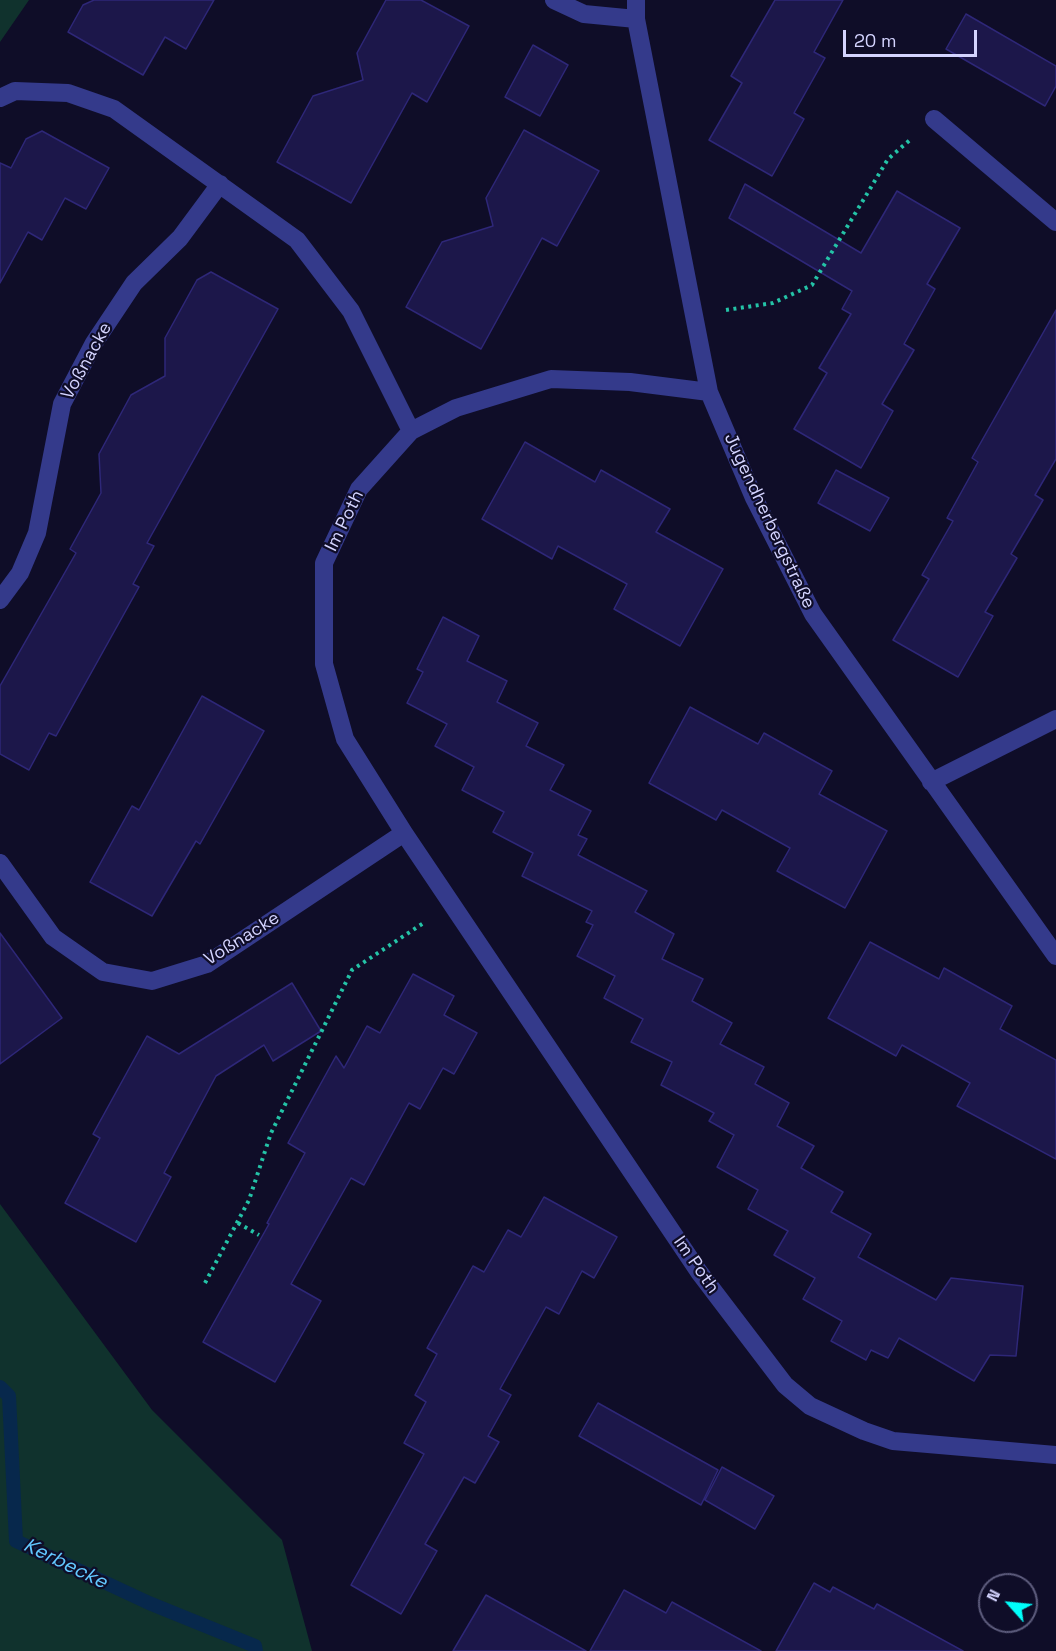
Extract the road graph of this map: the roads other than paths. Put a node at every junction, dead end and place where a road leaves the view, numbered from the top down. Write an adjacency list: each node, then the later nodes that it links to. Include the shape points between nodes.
1 (554, 0): 3 (street, via 584,14)
2 (636, 0): 3 (street, Jugendherbergstraße)
3 (636, 19): 8 (street, Jugendherbergstraße)
4 (0, 98): 6 (street, via 15,91 68,93 114,109)
5 (934, 119): 7 (street)
6 (220, 184): 9 (street, via 304,249 351,311); 10 (street, Voßnacke, via 180,238 134,283 88,353 62,404 37,533 20,573)
7 (1056, 222)
8 (710, 392): 9 (street, Im Poth, via 630,382 551,379 456,408); 12 (street, Jugendherbergstraße, via 754,498 813,614)
9 (411, 431): 13 (street, Im Poth, via 359,489 324,563 324,664 345,739)
10 (0, 600)
11 (1056, 719): 12 (street)
12 (931, 782): 15 (street, Jugendherbergstraße)
13 (404, 832): 14 (street, Voßnacke, via 207,964 152,981 103,972 53,937); 16 (street, Im Poth, via 699,1272 785,1385 810,1406 893,1441)
14 (0, 863)
15 (1056, 956)
16 (1056, 1455)

